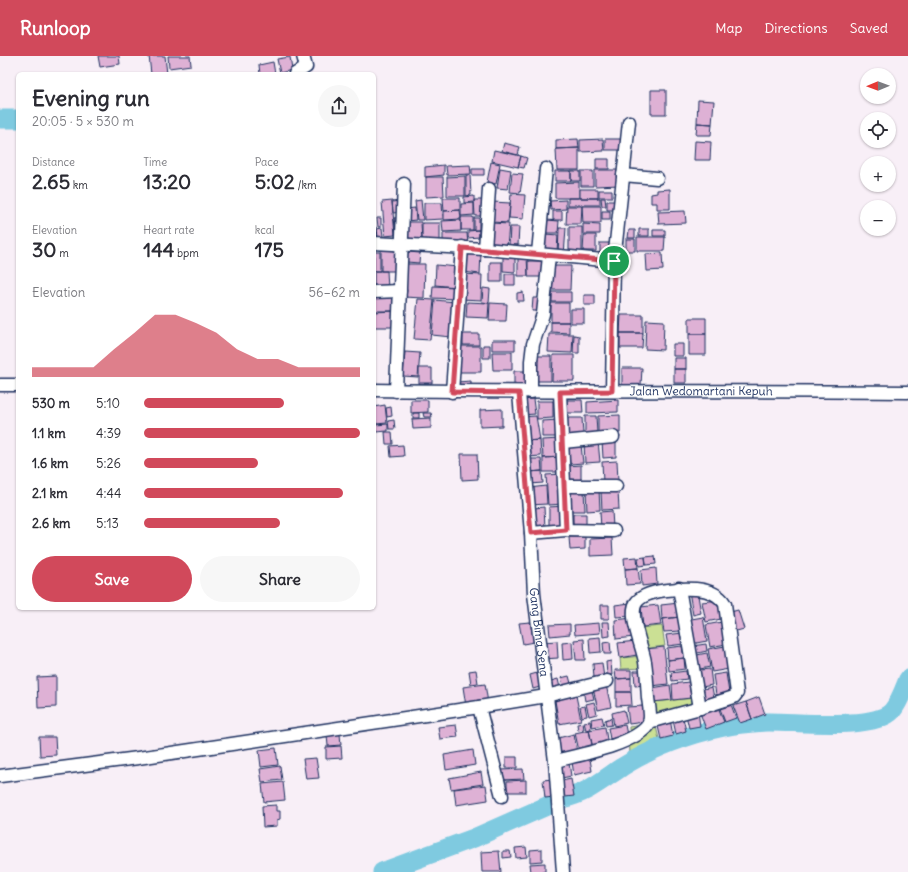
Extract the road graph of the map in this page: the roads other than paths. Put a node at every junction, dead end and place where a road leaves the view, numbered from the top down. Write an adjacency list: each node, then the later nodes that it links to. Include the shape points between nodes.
1 (303, 56): 2 (street, via 306,67)
2 (298, 72)
3 (629, 122): 5 (street)
4 (546, 169): 13 (street)
5 (622, 175): 6 (street); 14 (street)
6 (657, 178)
7 (404, 184): 10 (street)
8 (489, 189): 12 (street)
9 (376, 243): 10 (street)
10 (402, 244): 11 (street); 16 (street)
11 (462, 248): 12 (street); 22 (street)
12 (485, 249): 13 (street)
13 (543, 255): 14 (street); 23 (street, via 543,314 533,344)
14 (614, 261): 21 (street)
15 (376, 292): 16 (street)
16 (400, 292): 20 (street)
17 (0, 385): 18 (street)
18 (16, 385)
19 (376, 390): 20 (street, Jalan Wedomartani Kepuh)
20 (396, 391): 22 (street, Jalan Wedomartani Kepuh)
21 (612, 391): 24 (street, Jalan Wedomartani Kepuh); 25 (street, Jalan Wedomartani Kepuh)
22 (452, 392): 26 (street, Jalan Wedomartani Kepuh)
23 (531, 392): 24 (street, Jalan Wedomartani Kepuh); 26 (street, Jalan Wedomartani Kepuh)
24 (560, 392): 28 (street)
25 (908, 392)
26 (519, 393): 33 (street, Gang Bima Sena)
27 (613, 437): 28 (street)
28 (563, 442): 29 (street)
29 (564, 486): 30 (street); 31 (street)
30 (616, 486)
31 (566, 530): 32 (street); 33 (street)
32 (614, 531)
33 (531, 533): 36 (street, Gang Bima Sena, via 534,594)
34 (679, 588): 38 (street); 38 (street, via 706,590 722,600 726,609 737,692 734,696); 39 (street, via 647,595 635,604 637,637 645,661)
35 (607, 681): 36 (street)
36 (546, 696): 37 (street); 40 (street, Gang Bima Sena)
37 (479, 706): 41 (street, via 138,758); 42 (street)
38 (700, 708): 39 (street)
39 (650, 722): 40 (street, via 641,732 625,740)
40 (555, 761): 43 (street, Gang Bima Sena)
41 (0, 776)
42 (502, 796)
43 (563, 872)

